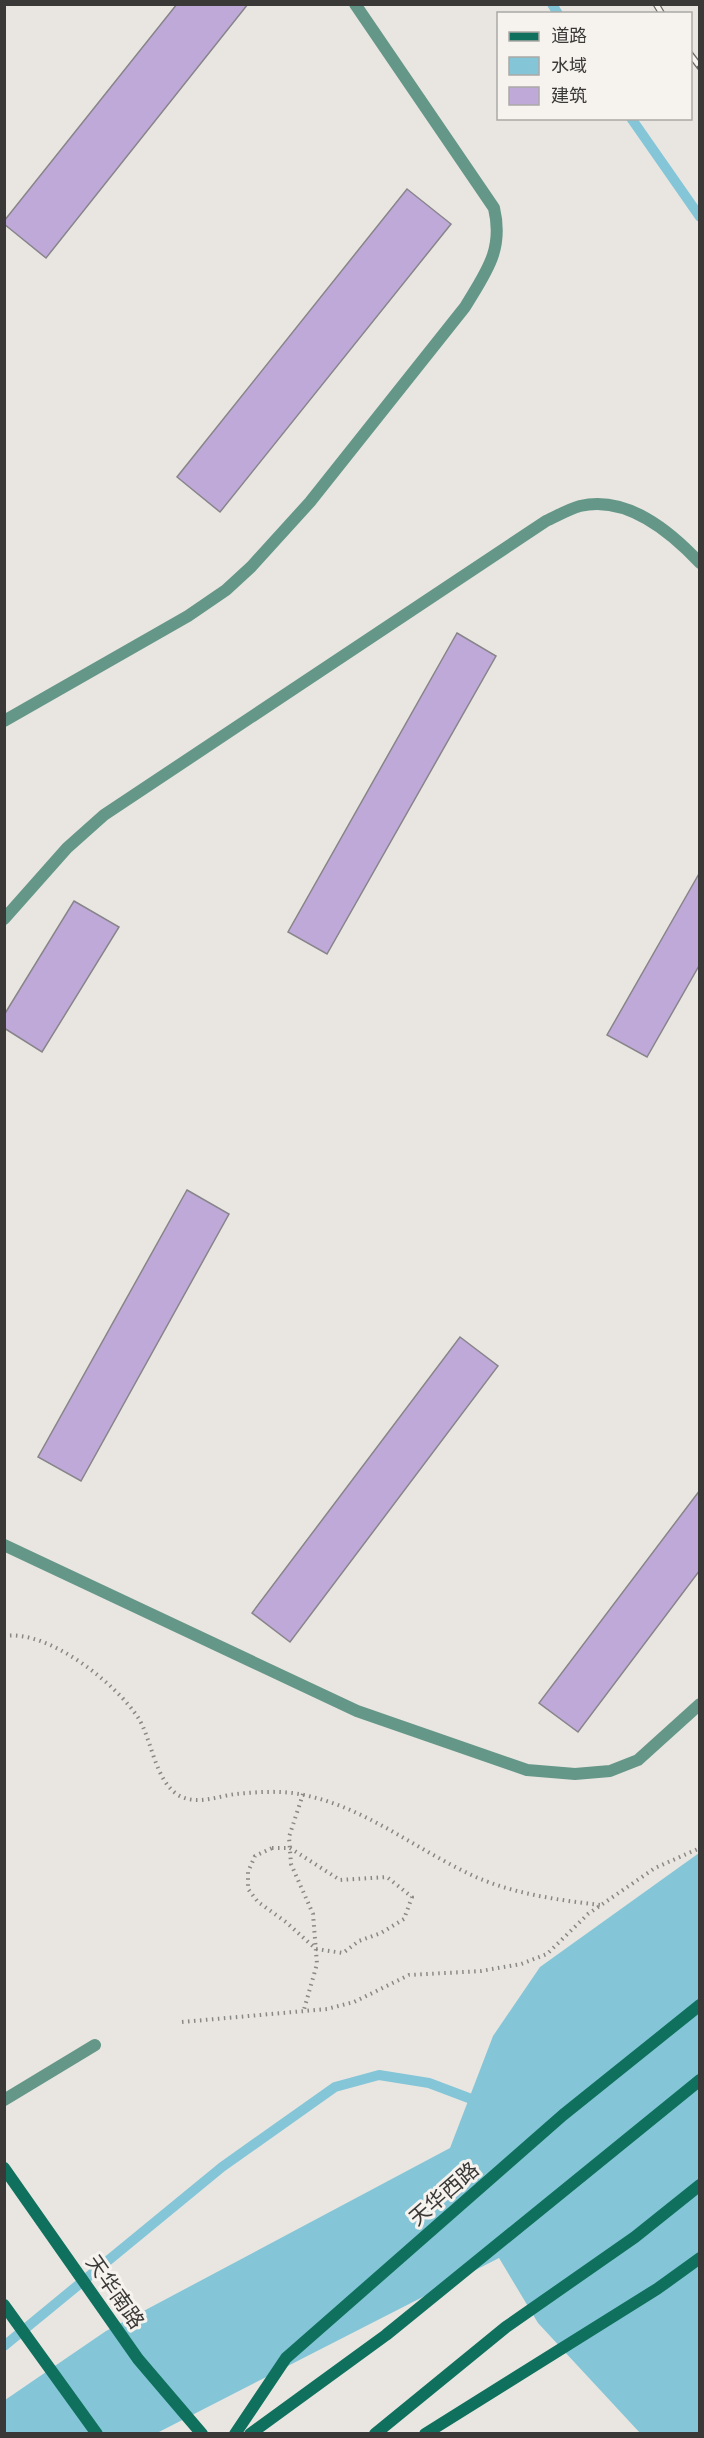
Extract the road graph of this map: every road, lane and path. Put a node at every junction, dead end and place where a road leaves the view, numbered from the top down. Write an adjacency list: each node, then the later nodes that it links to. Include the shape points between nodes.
1 (355, 4): 3 (lane, via 494,207 499,230 484,275 465,306 310,502 251,567 188,616)
2 (699, 563): 4 (lane, via 652,522 614,504 580,506 546,520 104,815 67,848)
3 (4, 721)
4 (4, 919)
5 (4, 1545): 7 (lane, via 357,1712 527,1770 575,1774 610,1771 638,1760)
6 (4, 1636): 8 (path, via 37,1640 60,1649 120,1696 139,1720 164,1779 177,1794 193,1800 268,1792)
7 (699, 1704)
8 (303, 1794): 9 (path, via 289,1837); 11 (path, via 371,1820 476,1877 551,1900)
9 (290, 1848): 12 (path, via 291,1864 313,1914); 12 (path, via 272,1848 255,1856 248,1872 248,1889 258,1902); 12 (path, via 340,1880 387,1877 412,1897 404,1918 381,1933 359,1941 343,1953)
10 (699, 1848): 11 (path, via 655,1868)
11 (600, 1905): 14 (path, via 547,1954 521,1964 481,1971 409,1975 354,2002)
12 (316, 1949): 14 (path, via 317,1964)
13 (699, 2005): 25 (main road, 天华西路, via 563,2115 286,2358)
14 (303, 2013): 15 (path)
15 (182, 2022)
16 (95, 2045): 18 (lane)
17 (699, 2080): 26 (main road, via 386,2335)
18 (4, 2100)
19 (4, 2168): 24 (main road, 天华南路, via 138,2358)
20 (699, 2185): 27 (main road, via 635,2237 506,2327)
21 (699, 2258): 28 (main road, via 657,2289)
22 (4, 2305): 23 (main road)
23 (96, 2433)
24 (202, 2433)
25 (236, 2433)
26 (250, 2433)
27 (375, 2433)
28 (425, 2433)

